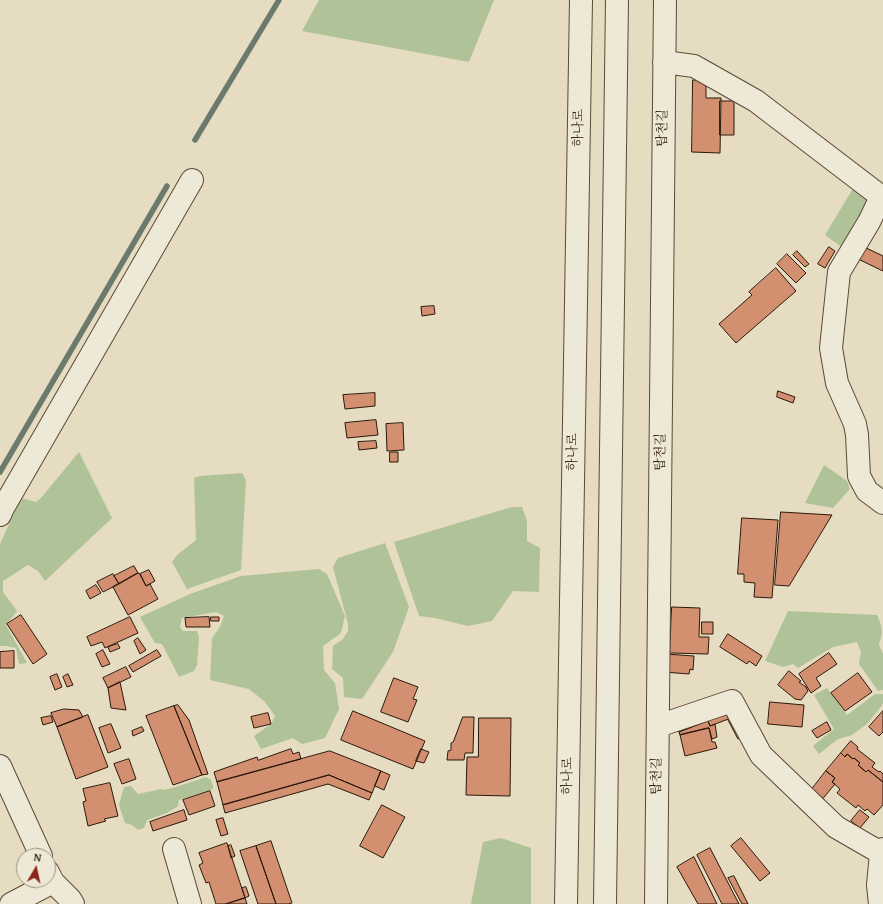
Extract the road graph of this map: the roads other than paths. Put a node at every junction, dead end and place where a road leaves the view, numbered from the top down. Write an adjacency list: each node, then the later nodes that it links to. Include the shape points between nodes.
1 (581, 0): 19 (street, 하나로)
2 (617, 0): 20 (street)
3 (665, 0): 4 (street, 탑천길)
4 (664, 62): 6 (street, via 694,66 756,100); 9 (street, 탑천길)
5 (192, 180): 8 (street)
6 (882, 197): 7 (street, via 839,272 831,348 837,383 855,424 859,476 867,491)
7 (883, 503)
8 (0, 515)
9 (658, 726): 13 (street, via 732,701 761,755 836,827); 21 (street, 탑천길)
10 (0, 766): 11 (street)
11 (37, 848)
12 (174, 850): 18 (street)
13 (882, 851): 22 (street, via 878,885)
14 (56, 884): 17 (street)
15 (34, 888): 16 (street)
16 (11, 904)
17 (73, 904)
18 (190, 904)
19 (566, 904)
20 (605, 904)
21 (656, 904)
22 (880, 904)

